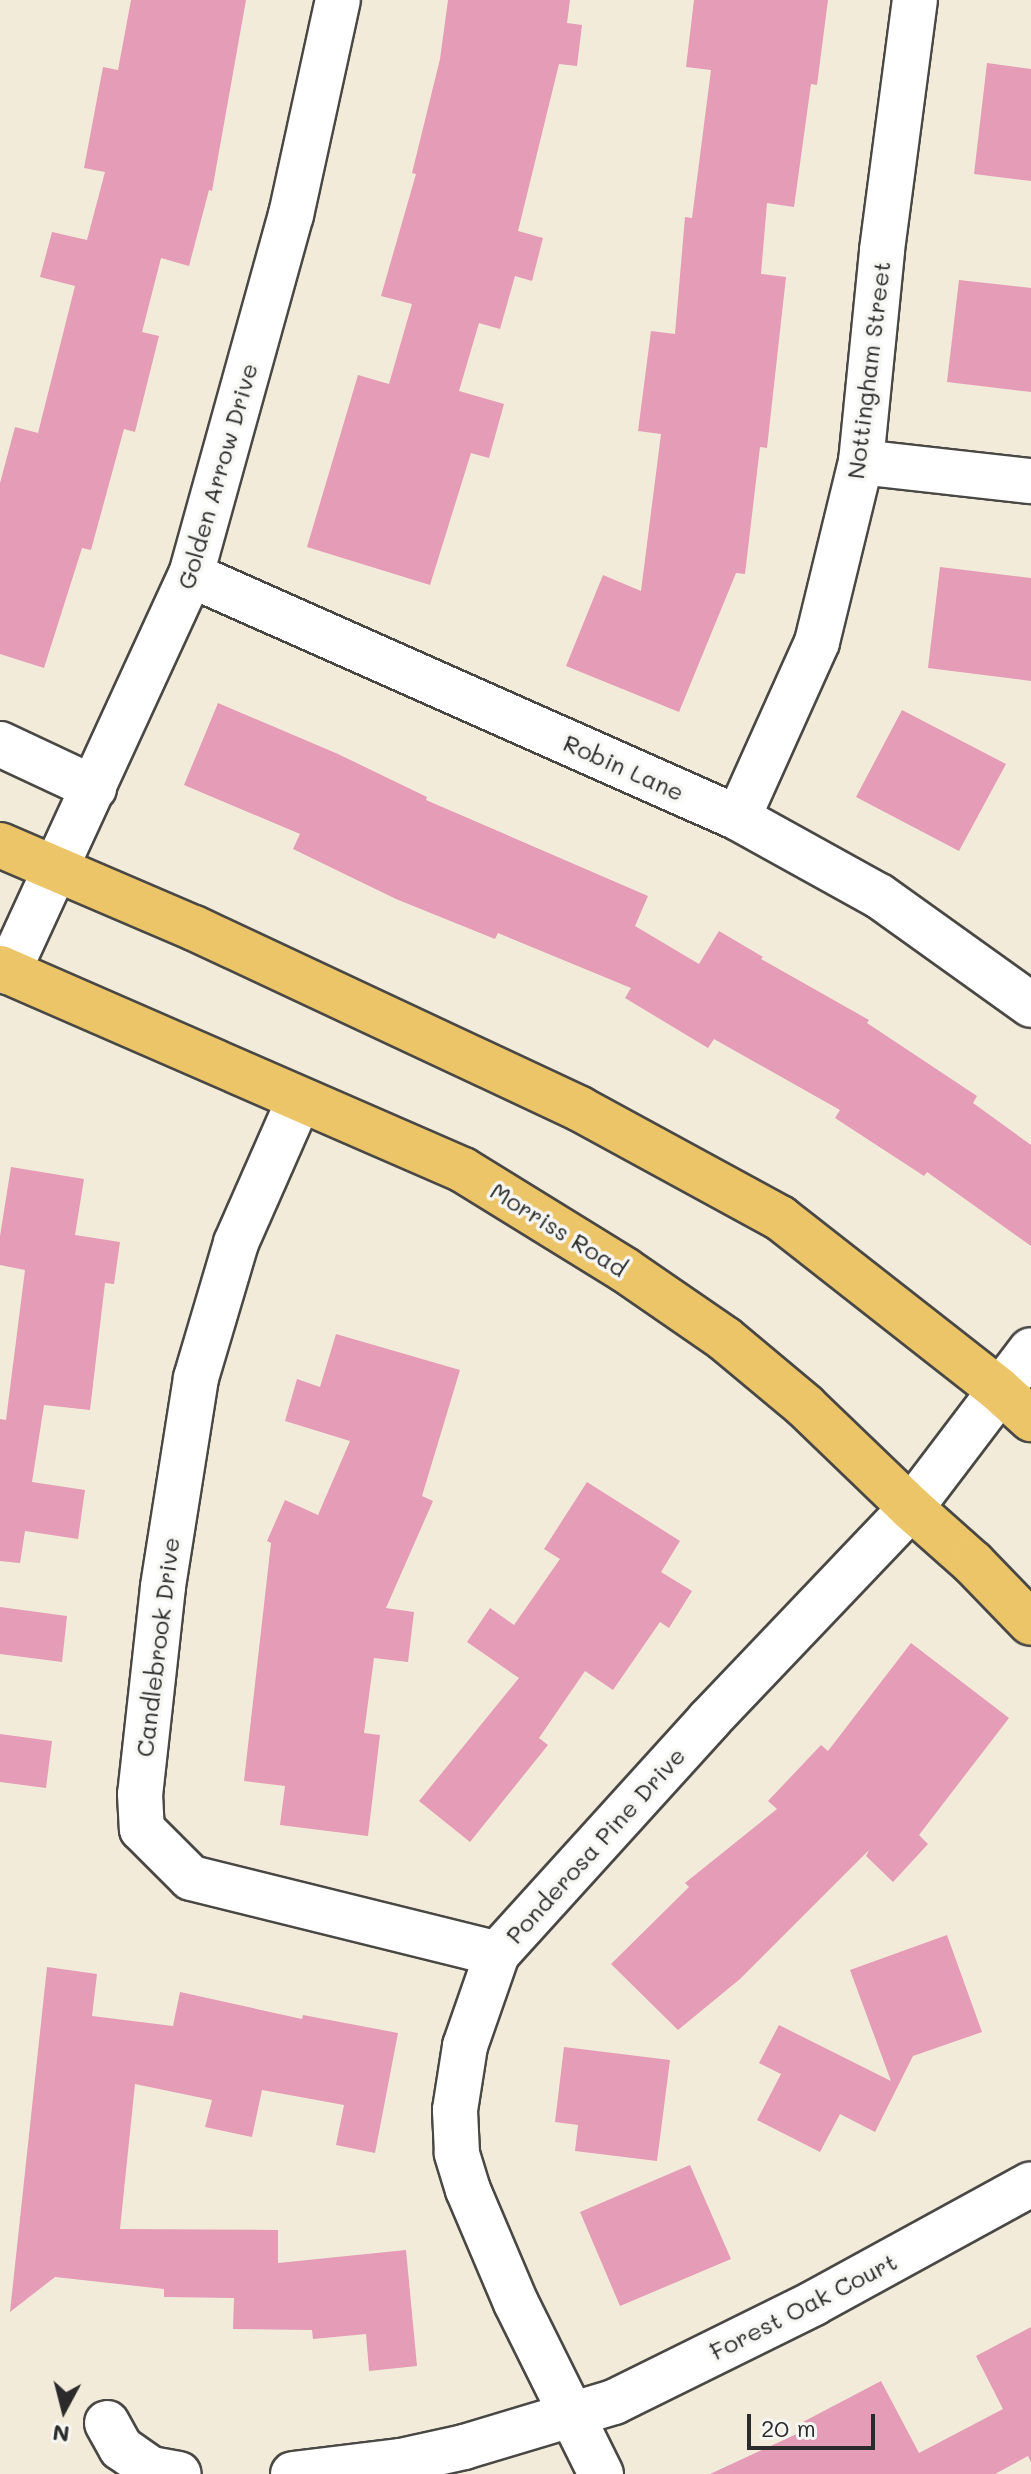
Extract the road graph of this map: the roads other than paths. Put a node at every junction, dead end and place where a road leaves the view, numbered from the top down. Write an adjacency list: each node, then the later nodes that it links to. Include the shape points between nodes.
1 (338, 0): 5 (street, Golden Arrow Drive, via 291,215)
2 (915, 0): 3 (street, Nottingham Street)
3 (861, 462): 4 (street); 8 (street, Nottingham Street, via 817,642)
4 (1031, 481)
5 (191, 575): 7 (street, Golden Arrow Drive); 8 (street, Robin Lane)
6 (0, 744): 7 (street)
7 (94, 788): 10 (street, Golden Arrow Drive)
8 (738, 818): 12 (street, Robin Lane, via 879,896)
9 (0, 845): 10 (main road)
10 (57, 871): 11 (street, Golden Arrow Drive); 15 (main road, via 194,928 580,1109 780,1218)
11 (4, 970): 13 (main road, Morriss Road)
12 (1031, 1005)
13 (299, 1100): 17 (main road, Morriss Road, via 463,1170 625,1270 725,1339 794,1396); 19 (street, Candlebrook Drive, via 236,1243 196,1378 163,1587 141,1782 142,1829 191,1878)
14 (1031, 1350): 15 (street, Ponderosa Pine Drive)
15 (998, 1389): 16 (main road); 17 (street, Ponderosa Pine Drive)
16 (1031, 1419)
17 (911, 1508): 18 (main road, Morriss Road); 19 (street, Ponderosa Pine Drive)
18 (1031, 1623)
19 (497, 1954): 21 (street, Ponderosa Pine Drive, via 465,2046 455,2110 457,2153 510,2289)
20 (1031, 2184): 21 (street, Forest Oak Court, via 814,2303 614,2402)
21 (571, 2417): 24 (street, Forest Oak Court, via 401,2461); 25 (street, Ponderosa Pine Drive)
22 (107, 2423): 23 (street, via 121,2448 151,2469)
23 (179, 2474)
24 (293, 2474)
25 (601, 2474)

